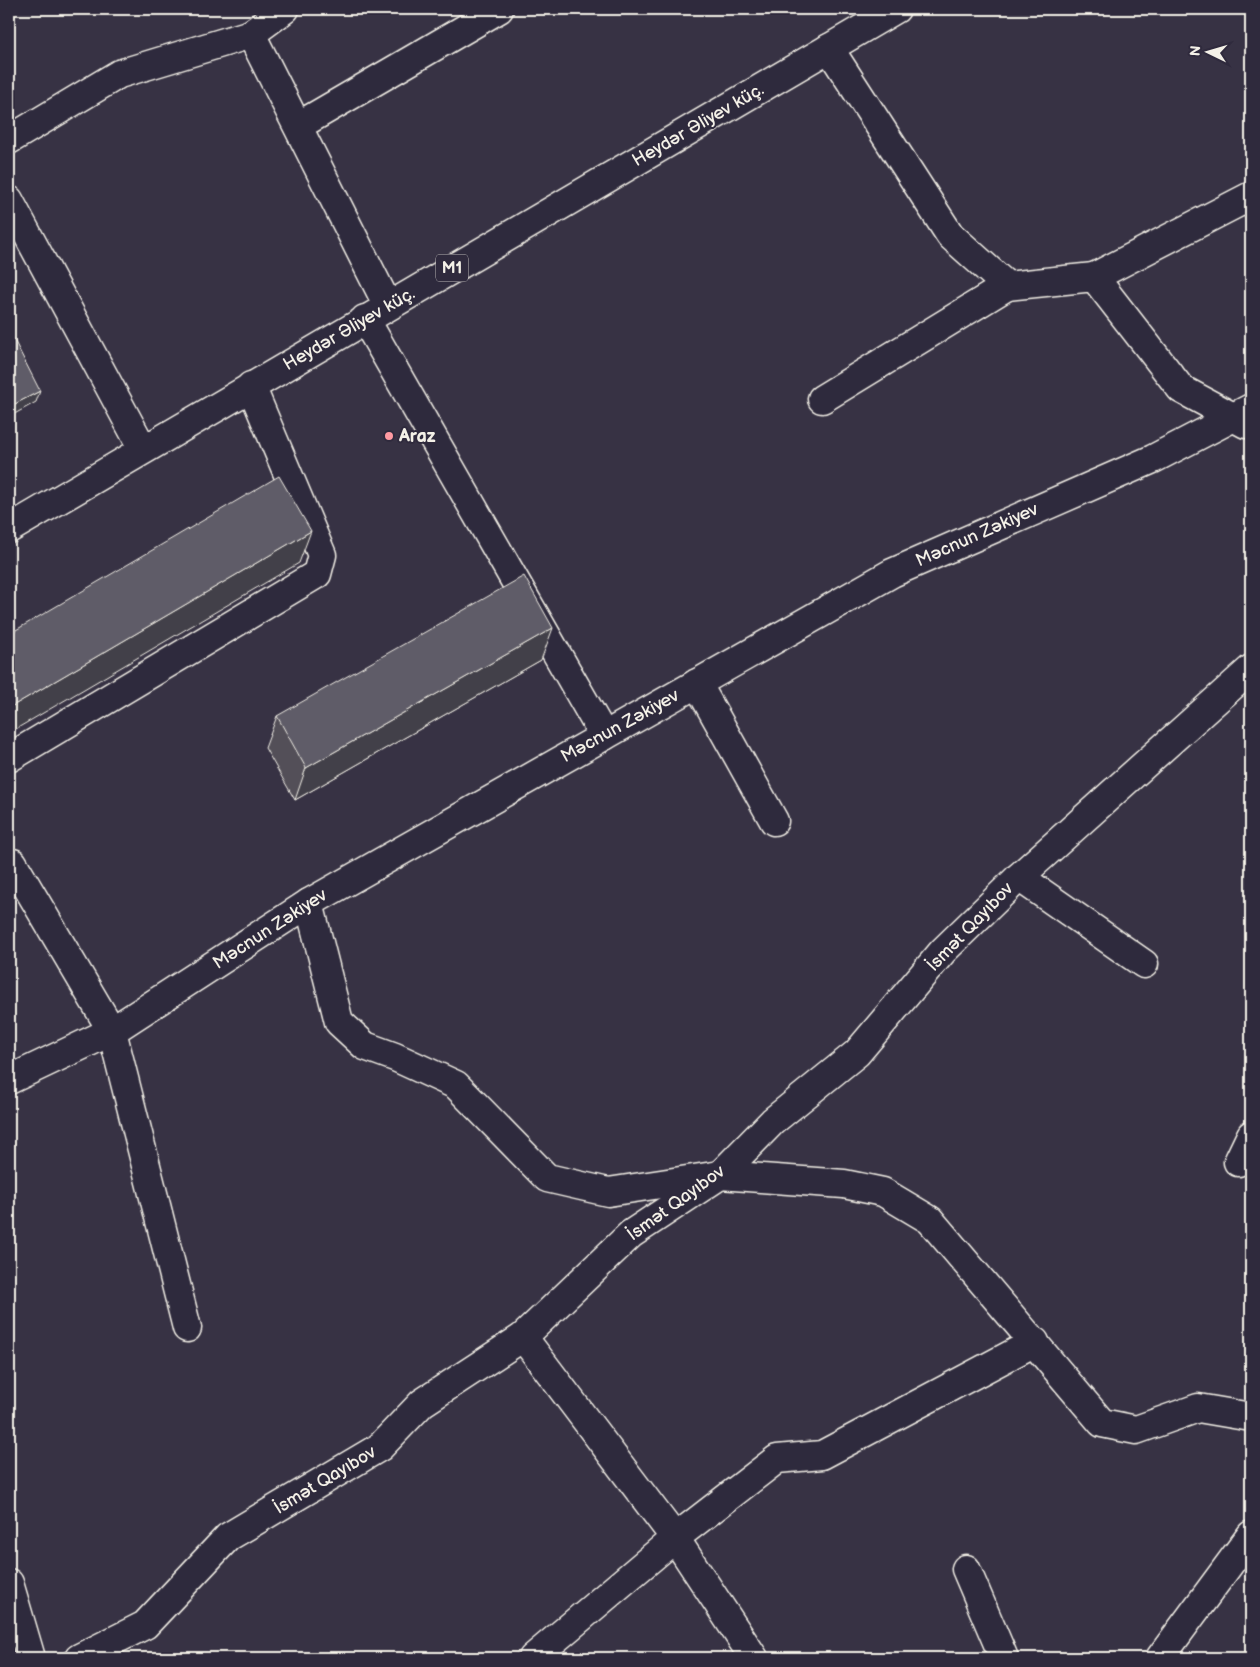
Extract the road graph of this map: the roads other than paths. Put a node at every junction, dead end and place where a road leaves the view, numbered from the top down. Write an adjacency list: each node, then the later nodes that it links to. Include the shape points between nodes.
1 (285, 9): 4 (street)
2 (498, 9): 6 (street)
3 (896, 9): 5 (street, Heydər Əliyev küç. / M1)
4 (251, 34): 6 (street); 7 (street, via 119,74)
5 (829, 48): 11 (street, via 950,235); 12 (street, Heydər Əliyev küç. / M1)
6 (298, 126): 12 (street)
7 (9, 140)
8 (1251, 196): 10 (street)
9 (9, 200): 17 (street)
10 (1094, 277): 11 (street); 16 (street, via 1181,389)
11 (1007, 286): 15 (street)
12 (388, 306): 13 (street, Heydər Əliyev küç. / M1)
13 (365, 319): 14 (street, Heydər Əliyev küç. / M1); 21 (street)
14 (251, 386): 17 (street, Heydər Əliyev küç. / M1); 22 (street, via 322,555 317,574)
15 (822, 399)
16 (1246, 418): 20 (street, Məcnun Zəkiyev, via 892,573)
17 (143, 449): 18 (street, Heydər Əliyev küç. / M1)
18 (9, 529)
19 (1251, 669): 25 (street, İsmət Qayıbov)
20 (698, 683): 21 (street, Məcnun Zəkiyev); 23 (street)
21 (604, 736): 26 (street, Məcnun Zəkiyev)
22 (9, 758)
23 (774, 821)
24 (13, 863): 28 (street)
25 (1019, 877): 27 (street); 32 (street, İsmət Qayıbov, via 943,951 857,1053 773,1121)
26 (309, 903): 28 (street, Məcnun Zəkiyev); 32 (street, via 339,1022 365,1046 456,1086 547,1178 608,1192)
27 (1144, 964)
28 (112, 1031): 29 (street, Məcnun Zəkiyev); 33 (street)
29 (9, 1080)
30 (1251, 1134): 31 (street)
31 (1238, 1162)
32 (720, 1175): 34 (street, İsmət Qayıbov, via 631,1234); 35 (street, via 844,1184 884,1192 930,1220)
33 (187, 1328)
34 (523, 1337): 38 (street); 42 (street, İsmət Qayıbov, via 422,1403 380,1447 228,1537 146,1625)
35 (1035, 1342): 36 (street, via 1102,1423 1136,1430 1198,1408); 38 (street, via 822,1456 776,1459)
36 (1251, 1417)
37 (1251, 1536): 46 (street)
38 (675, 1538): 43 (street); 44 (street)
39 (966, 1570): 45 (street)
40 (9, 1583): 41 (street)
41 (31, 1658)
42 (79, 1658)
43 (533, 1658)
44 (754, 1658)
45 (1004, 1658)
46 (1160, 1658)

